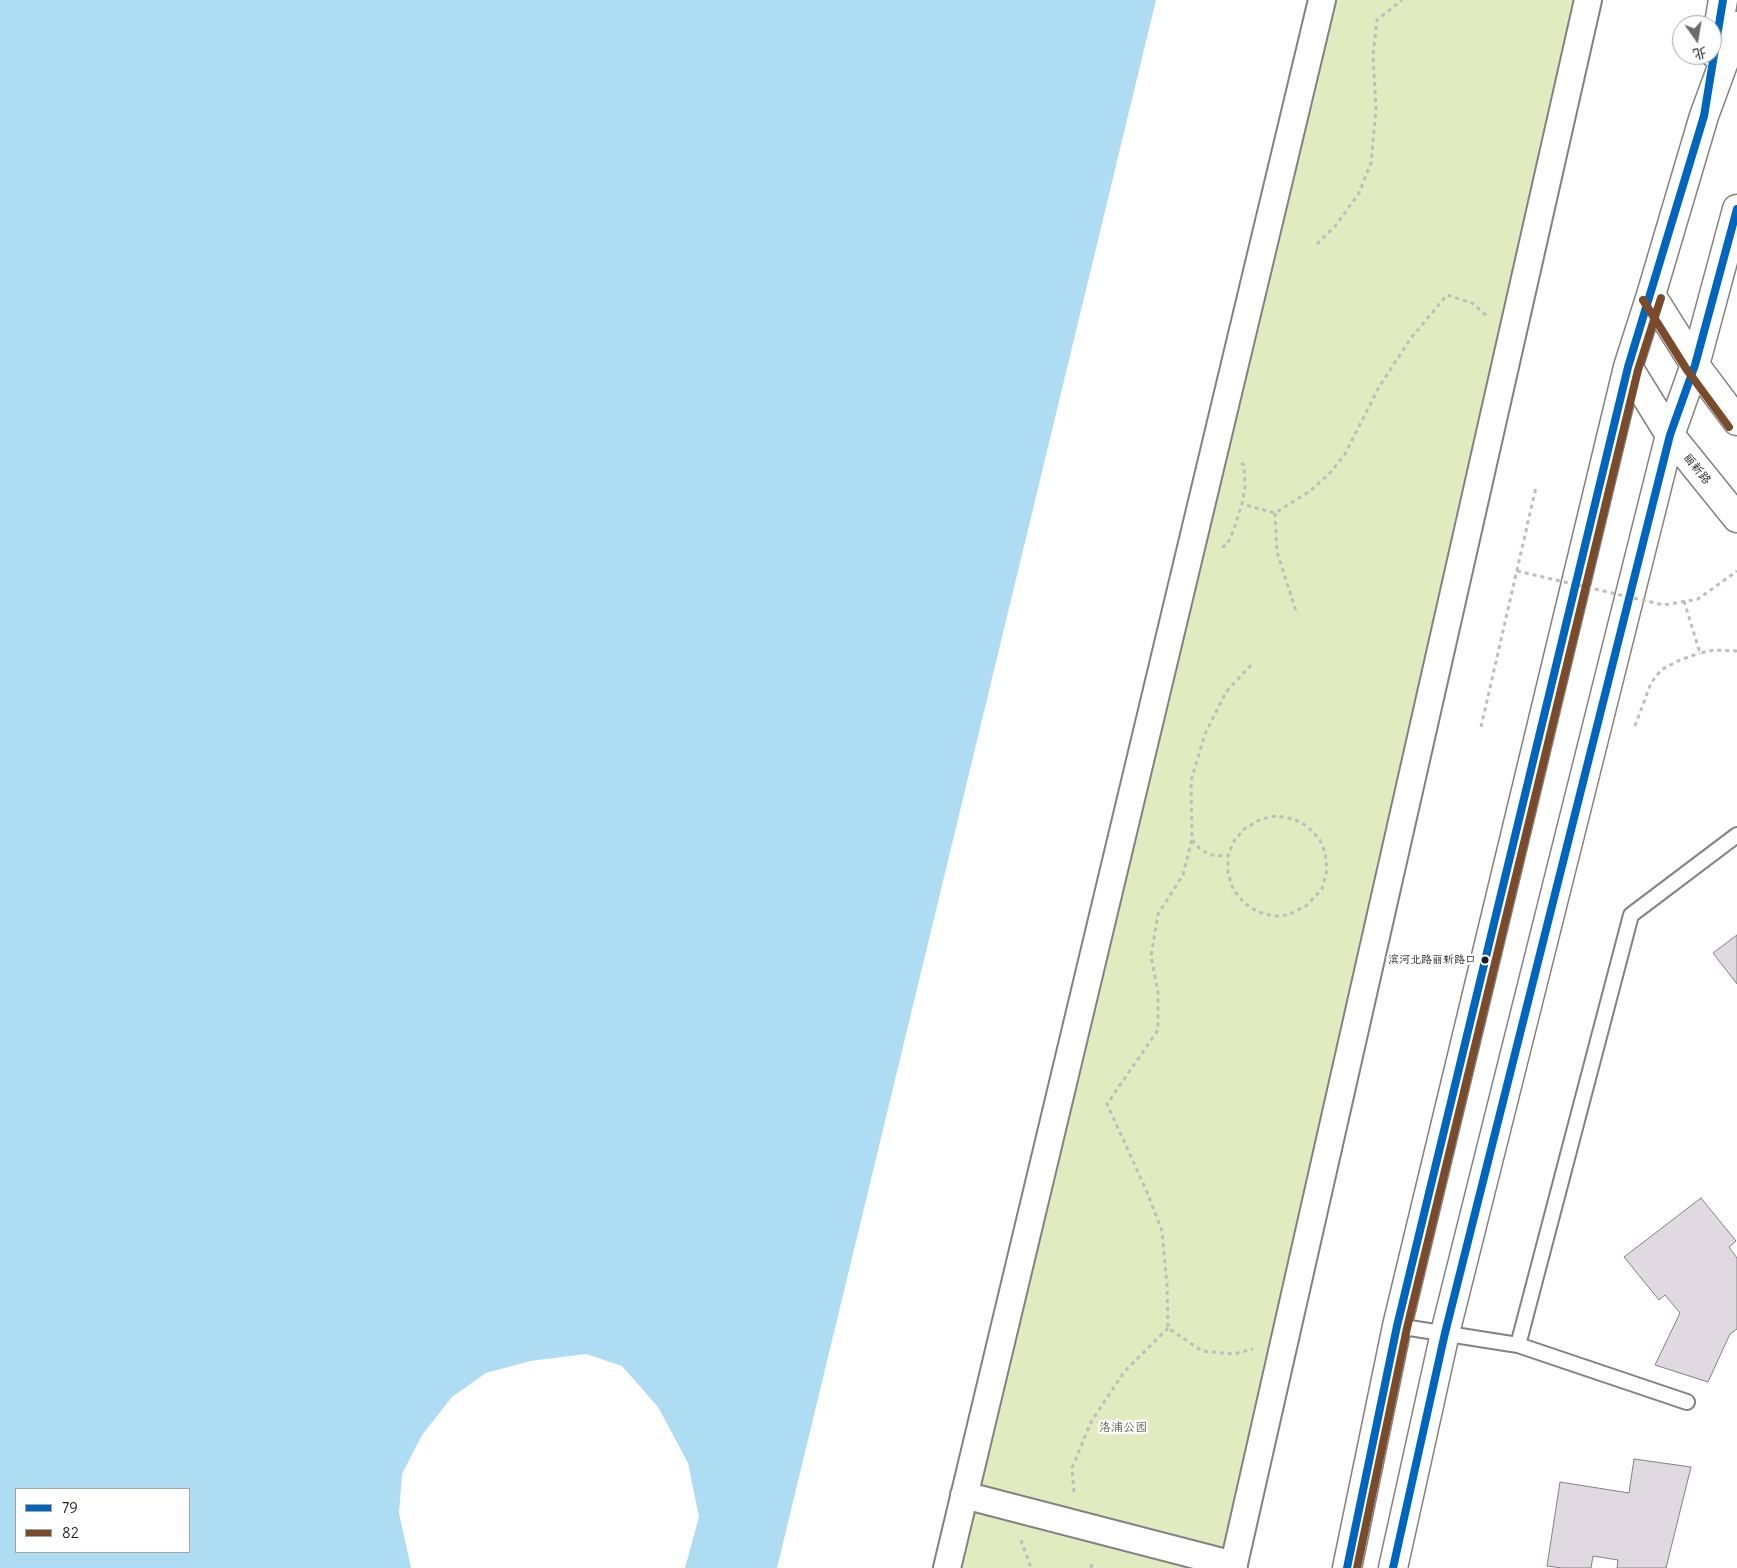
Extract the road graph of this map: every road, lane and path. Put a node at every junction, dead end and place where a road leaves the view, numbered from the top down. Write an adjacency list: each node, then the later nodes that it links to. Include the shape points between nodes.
1 (1322, 0): 15 (street)
2 (1402, 0): 8 (path, via 1377,20 1373,55 1376,109 1371,163 1359,193 1337,224)
3 (1588, 0): 10 (street)
4 (1723, 0): 6 (main road)
5 (1737, 26): 6 (main road)
6 (1704, 116): 9 (main road)
7 (1737, 209): 11 (main road)
8 (1317, 244)
9 (1651, 295): 11 (main road); 12 (main road)
10 (1509, 350): 17 (path, via 1489,319 1472,303 1447,295 1411,338 1379,387 1345,454 1332,472 1310,491); 33 (street)
11 (1694, 365): 13 (main road); 14 (main road)
12 (1628, 367): 14 (main road, 丽新路); 31 (main road)
13 (1737, 421)
14 (1670, 435): 18 (main road, 丽新路); 34 (main road)
15 (1215, 447): 17 (path, via 1244,465 1242,504); 37 (street)
16 (1536, 487): 19 (path)
17 (1275, 513): 22 (path, via 1277,552)
18 (1737, 518)
19 (1517, 571): 21 (path, bridge, via 1664,605); 27 (path)
20 (1737, 571): 21 (path, bridge, via 1698,599)
21 (1684, 601): 24 (path)
22 (1297, 614)
23 (1737, 651): 24 (path)
24 (1700, 653): 26 (path, via 1661,670 1651,683)
25 (1251, 664): 29 (path, via 1226,692 1204,734 1192,781)
26 (1635, 726)
27 (1481, 727)
28 (1737, 835): 35 (lane, via 1631,915)
29 (1192, 839): 30 (path, via 1201,850); 32 (path, via 1183,876 1158,914 1151,956 1158,992 1158,1030 1108,1104 1162,1231)
30 (1228, 856): 30 (path, via 1244,829 1261,819 1276,816 1294,819 1307,826 1320,840 1327,870 1322,889 1306,906 1288,915 1274,916 1258,912 1244,903 1233,889 1228,873)
31 (1397, 1326): 34 (lane); 41 (main road)
32 (1168, 1328): 33 (path, via 1202,1351 1234,1354 1262,1346); 38 (path, via 1124,1372 1091,1422 1072,1468)
33 (1286, 1332): 39 (street)
34 (1445, 1333): 35 (lane); 42 (main road)
35 (1518, 1344): 36 (lane)
36 (1687, 1402)
37 (964, 1495): 38 (street); 40 (street)
38 (1076, 1524): 39 (street)
39 (1233, 1566)
40 (947, 1568)
41 (1347, 1568)
42 (1393, 1568)

